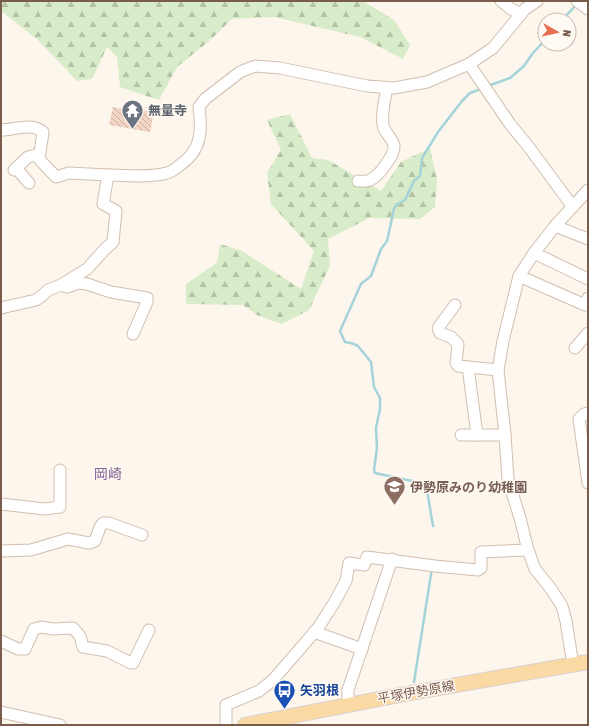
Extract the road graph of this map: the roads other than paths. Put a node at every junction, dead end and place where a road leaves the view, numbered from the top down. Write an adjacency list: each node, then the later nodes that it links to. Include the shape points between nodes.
1 (501, 1): 5 (street)
2 (537, 1): 5 (street)
3 (577, 1): 4 (street)
4 (588, 9)
5 (521, 14): 6 (street, via 493,48)
6 (469, 64): 7 (street, via 427,82); 14 (street, via 510,124)
7 (387, 88): 10 (street, via 280,68 255,66 240,72 205,99 199,107 201,128 197,147 184,163 169,173 154,176); 11 (street, via 382,118 383,127 393,142 392,157 374,178 369,181)
8 (1, 130): 9 (street, via 32,126 38,128 43,132)
9 (39, 154): 10 (street, via 39,159 56,177 69,173); 12 (street, via 28,157 15,169)
10 (108, 175): 20 (street, via 103,204 116,210 113,242 87,269)
11 (358, 181)
12 (29, 183)
13 (588, 190): 14 (street)
14 (573, 207): 15 (street)
15 (555, 226): 16 (street); 17 (street)
16 (588, 239)
17 (534, 253): 18 (street); 19 (street)
18 (519, 276): 21 (street, via 585,305); 28 (street)
19 (588, 279)
20 (61, 285): 23 (street, via 48,290 36,300); 25 (street, via 67,287 79,283 87,284 111,292 147,298)
21 (588, 298)
22 (455, 305): 27 (street, via 438,328 440,333 451,337 458,344 458,366)
23 (1, 308)
24 (588, 333): 26 (street)
25 (133, 334)
26 (575, 348)
27 (468, 367): 28 (street); 31 (street)
28 (498, 370): 32 (street)
29 (588, 413): 34 (street, via 579,419)
30 (461, 435): 31 (street)
31 (477, 435): 32 (street)
32 (505, 435): 37 (street, via 508,479)
33 (60, 470): 35 (street, via 60,507 45,509)
34 (588, 483)
35 (1, 504)
36 (142, 535): 38 (street, via 103,523 95,541 89,543 68,539 31,550)
37 (528, 550): 39 (street, via 482,552 482,568 478,570); 45 (street, via 535,568 562,606)
38 (1, 551)
39 (392, 559): 41 (street, via 368,557 364,565 349,564 346,581); 43 (street)
40 (149, 630): 42 (street, via 133,663 111,652 82,647 80,636 73,628 34,628 25,649 18,649)
41 (314, 632): 43 (street); 49 (street, via 273,680 259,691 226,705)
42 (1, 641)
43 (362, 649): 46 (street, via 348,690)
44 (588, 662): 45 (main road, 平塚伊勢原線)
45 (573, 665): 46 (main road, 平塚伊勢原線)
46 (348, 705): 50 (main road, 平塚伊勢原線)
47 (1, 712): 48 (street)
48 (60, 725)
49 (226, 725)
50 (245, 725)

